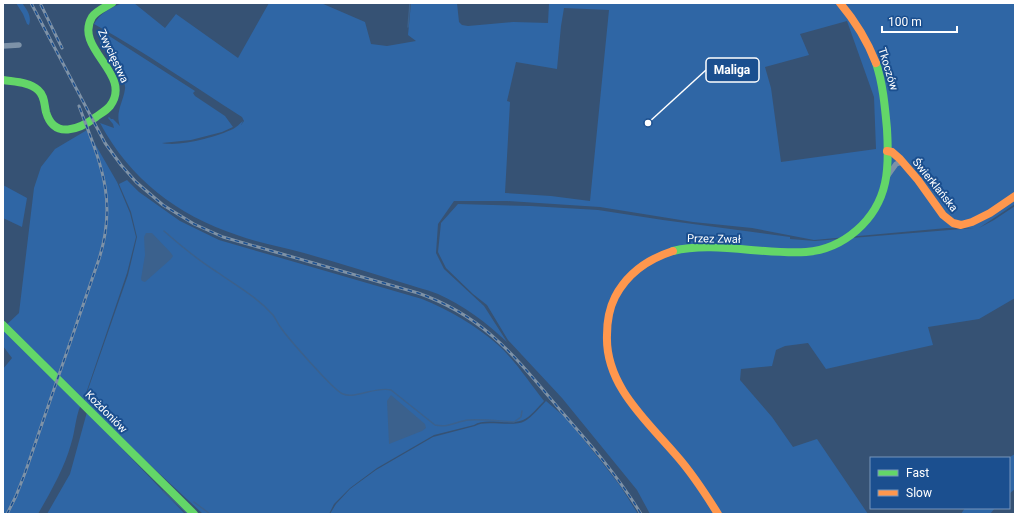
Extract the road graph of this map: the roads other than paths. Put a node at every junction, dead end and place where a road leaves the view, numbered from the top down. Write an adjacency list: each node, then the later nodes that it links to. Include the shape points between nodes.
1 (112, 3): 5 (street, Zwycięstwa, via 95,15 89,26 90,40 117,88 114,101 103,114 77,129 61,129 50,120 44,98 38,90 29,84)
2 (840, 3): 6 (street, Tkoczów, via 864,36 879,73 885,99)
3 (19, 45): 4 (street)
4 (3, 46)
5 (3, 80)
6 (887, 151): 7 (street, via 894,153); 8 (street, Przez Zwał)
7 (902, 162): 8 (street, via 896,164); 9 (street, Świerklańska, via 943,215 956,224 972,222 990,214)
8 (886, 181): 12 (street, Przez Zwał, via 878,204 864,224 847,238 830,247 800,253 708,248 676,250 657,257 638,269 626,281 616,297 608,319 606,340 608,360 615,378 631,403 688,470)
9 (1015, 196)
10 (3, 325): 11 (street, Kożdoniów)
11 (194, 514)
12 (718, 514)

